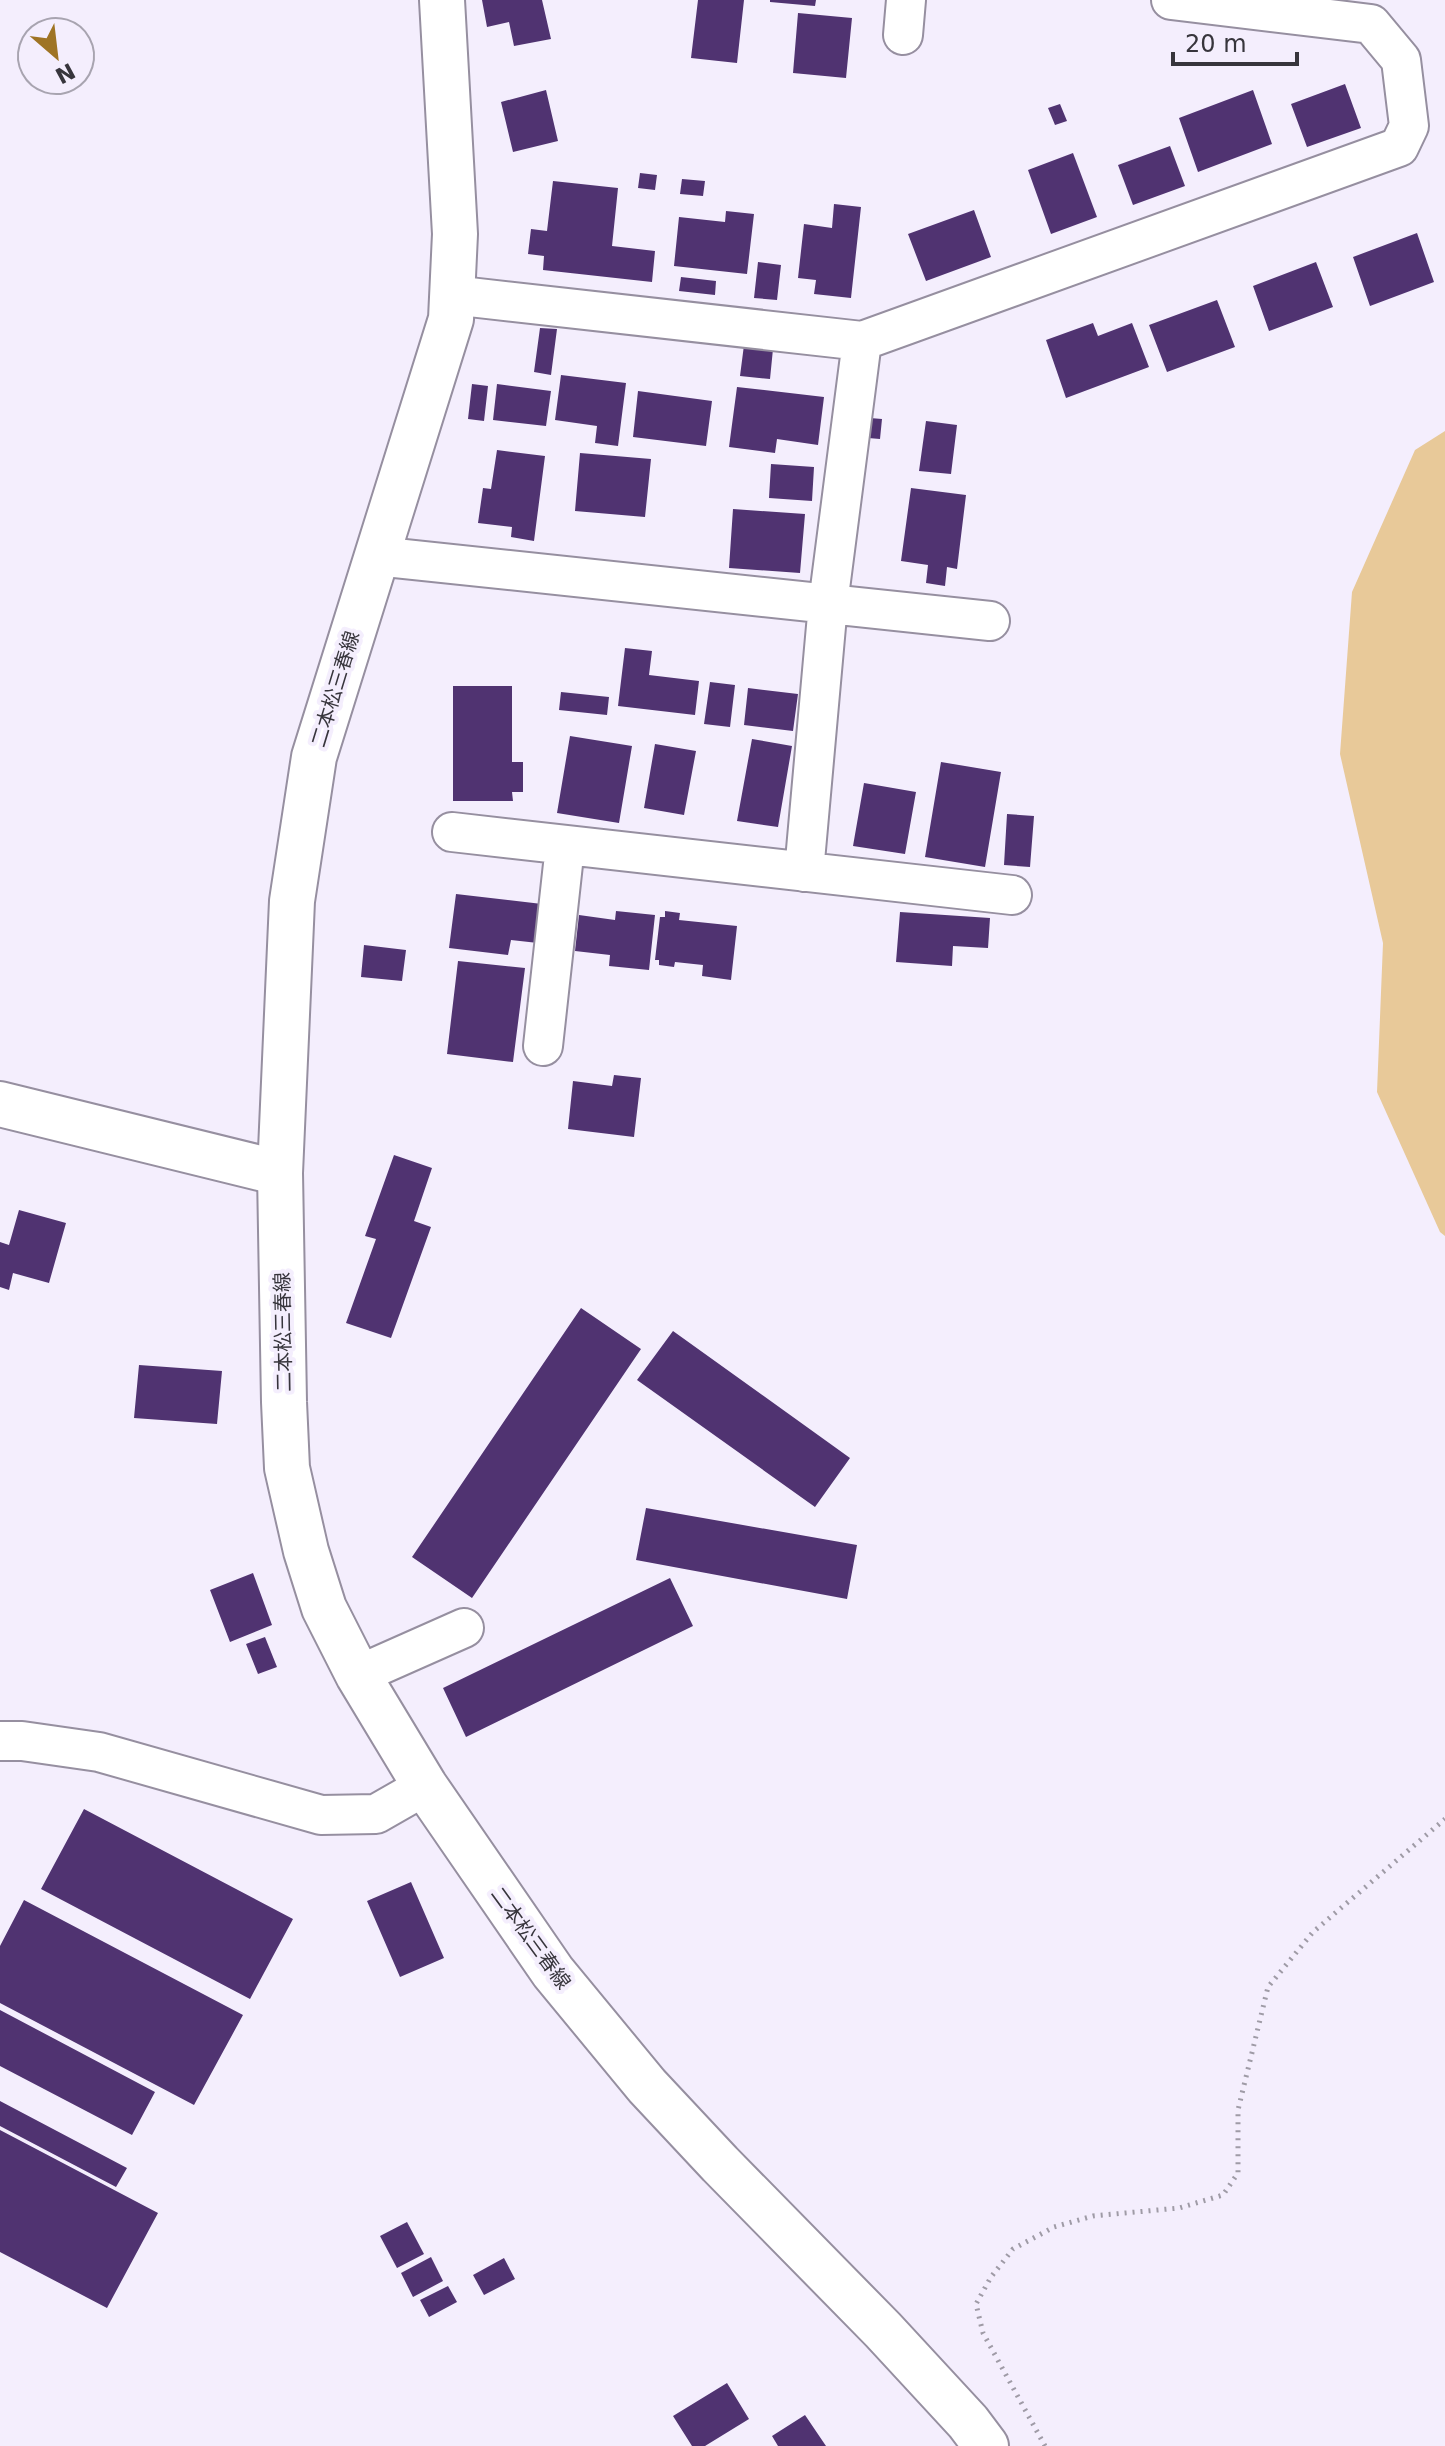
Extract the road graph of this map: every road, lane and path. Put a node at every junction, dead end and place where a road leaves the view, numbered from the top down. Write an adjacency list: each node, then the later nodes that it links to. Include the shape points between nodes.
1 (442, 0): 3 (main road, 二本松三春線, via 455,234)
2 (1171, 0): 4 (street, via 1371,24 1401,60 1409,126 1399,147)
3 (452, 295): 4 (street); 5 (main road, 二本松三春線, via 451,319)
4 (862, 341): 6 (street)
5 (376, 556): 6 (street); 14 (main road, 二本松三春線, via 314,757 292,901)
6 (828, 604): 7 (street); 10 (street)
7 (990, 621)
8 (452, 832): 9 (street)
9 (565, 846): 10 (street); 12 (street)
10 (804, 872): 11 (street)
11 (1012, 895)
12 (543, 1046)
13 (0, 1104): 14 (main road)
14 (280, 1173): 16 (main road, 二本松三春線, via 287,1468 324,1608)
15 (464, 1628): 16 (street)
16 (358, 1675): 18 (main road, 二本松三春線)
17 (0, 1741): 18 (street, via 99,1752 321,1815 376,1814)
18 (425, 1786): 21 (main road, 二本松三春線, via 553,1972 647,2086 894,2342)
19 (1445, 1810): 20 (path)
20 (1444, 1820): 22 (path, via 1313,1932 1268,1987 1238,2110 1238,2173 1223,2195 1179,2208 1093,2216 1054,2227 1013,2249 991,2277 976,2304 983,2333)
21 (986, 2446)
22 (1045, 2446)

